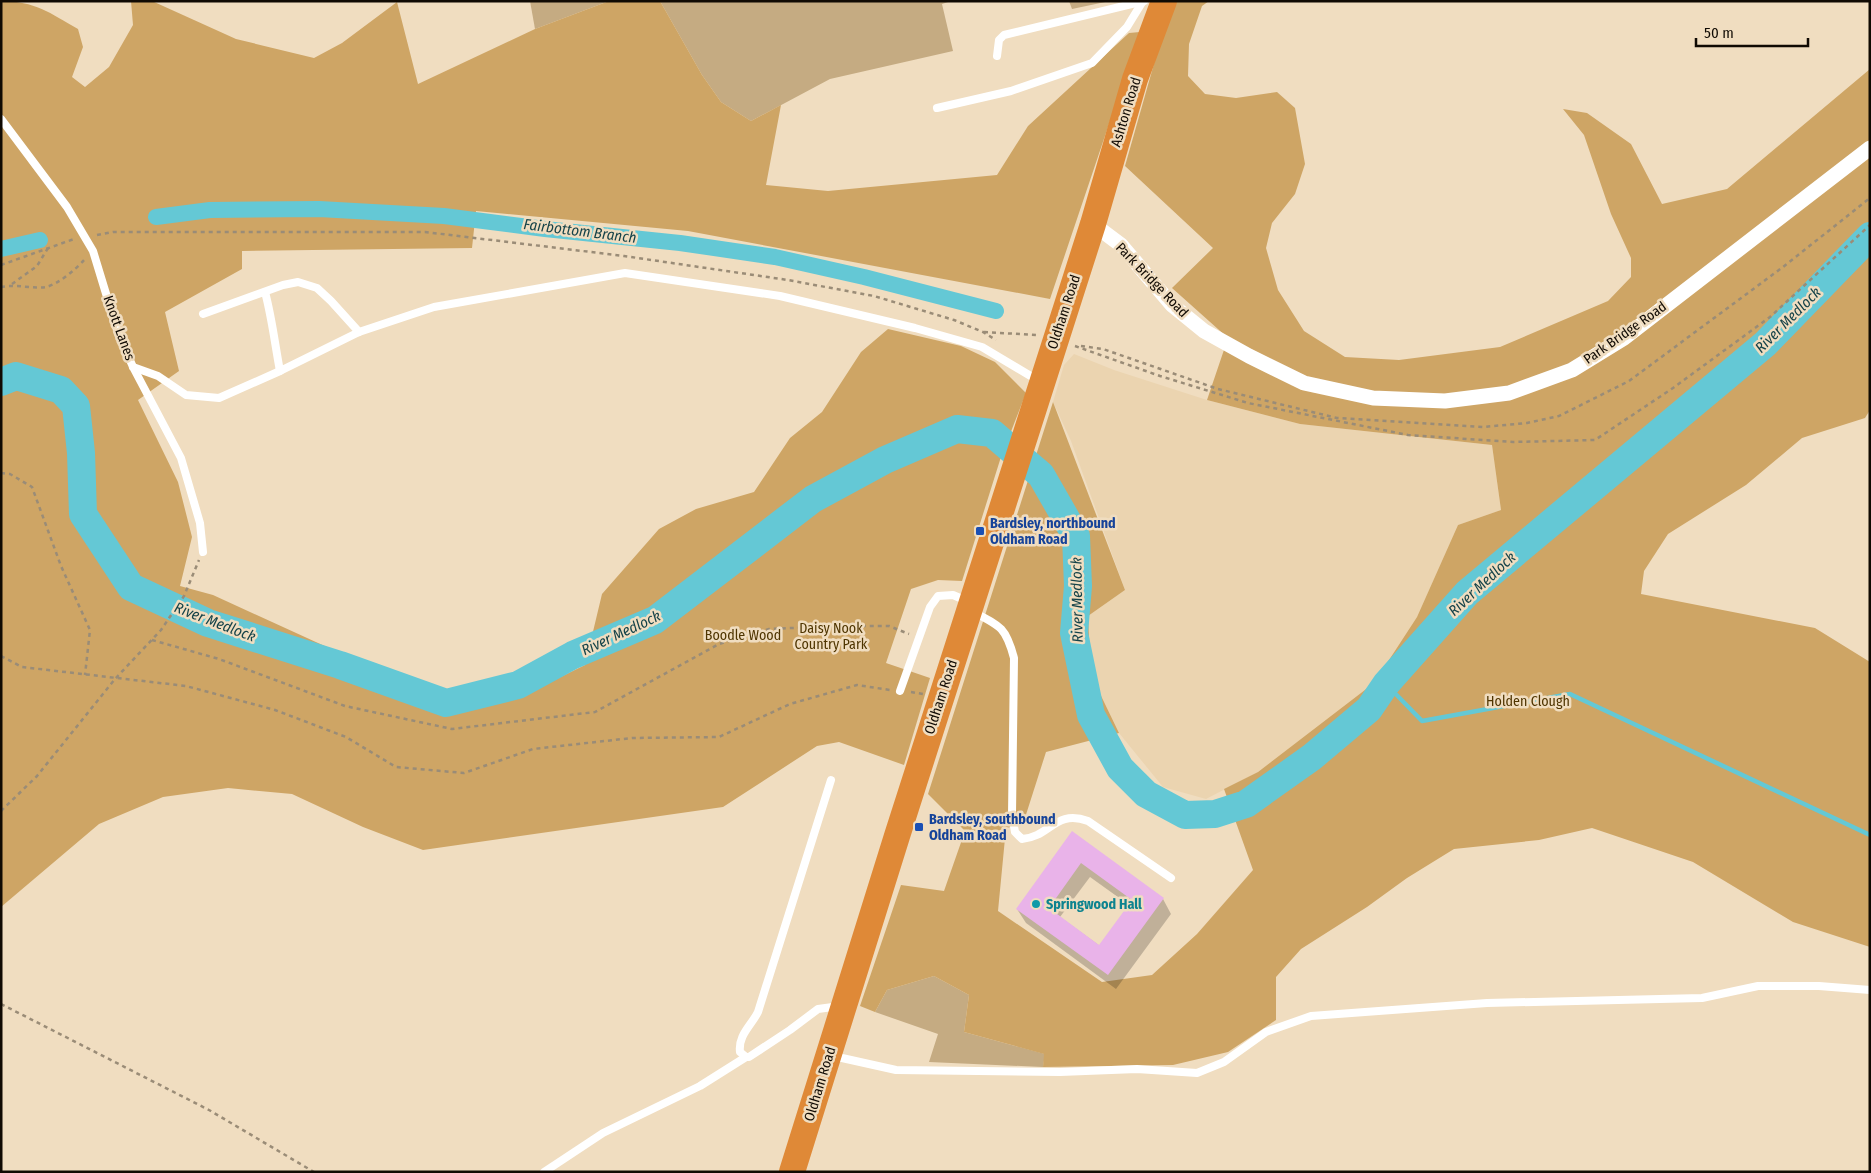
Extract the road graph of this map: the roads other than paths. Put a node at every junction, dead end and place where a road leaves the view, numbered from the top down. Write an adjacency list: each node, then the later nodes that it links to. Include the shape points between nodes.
1 (1143, 1): 3 (lane, via 1004,35 999,40); 4 (lane, via 1127,28 1092,63 1012,91)
2 (1164, 1): 7 (highway, Ashton Road, via 1135,79)
3 (997, 56)
4 (937, 108)
5 (1, 119): 11 (lane, Knott Lanes, via 67,207 93,251 118,333)
6 (1870, 148): 7 (street, Park Bridge Road, via 1624,338 1572,370 1509,393 1445,401 1373,398 1304,383 1249,356 1204,331 1172,305 1121,245)
7 (1093, 224): 13 (highway, Oldham Road, via 1072,288 1045,347)
8 (264, 292): 9 (lane); 10 (lane, via 298,282 317,288); 12 (lane, via 271,313)
9 (203, 314)
10 (360, 332): 12 (lane); 13 (lane, via 434,307 625,273 780,296 982,347)
11 (133, 367): 12 (lane, via 158,376 186,395 218,398); 14 (lane, Knott Lanes, via 181,458 200,523)
12 (280, 371)
13 (1039, 393): 15 (highway, Oldham Road)
14 (203, 552)
15 (970, 606): 16 (lane, via 953,596 938,596 930,607); 18 (lane, via 997,624 1008,638 1014,658 1012,815 1015,832 1022,839 1031,838 1060,820 1077,817 1088,821); 20 (highway, Oldham Road)
16 (900, 691)
17 (831, 780): 22 (lane, via 758,1012 741,1041 740,1052)
18 (1171, 878)
19 (1870, 990): 21 (lane, via 1758,986 1702,998 1487,1003 1311,1016 1266,1032 1224,1062 1197,1073 1137,1069 1060,1072 896,1070)
20 (844, 1006): 21 (highway, Oldham Road); 22 (lane, via 818,1009)
21 (829, 1055): 24 (highway, Oldham Road)
22 (746, 1057): 23 (lane, via 693,1090 603,1133)
23 (544, 1172)
24 (792, 1172)

